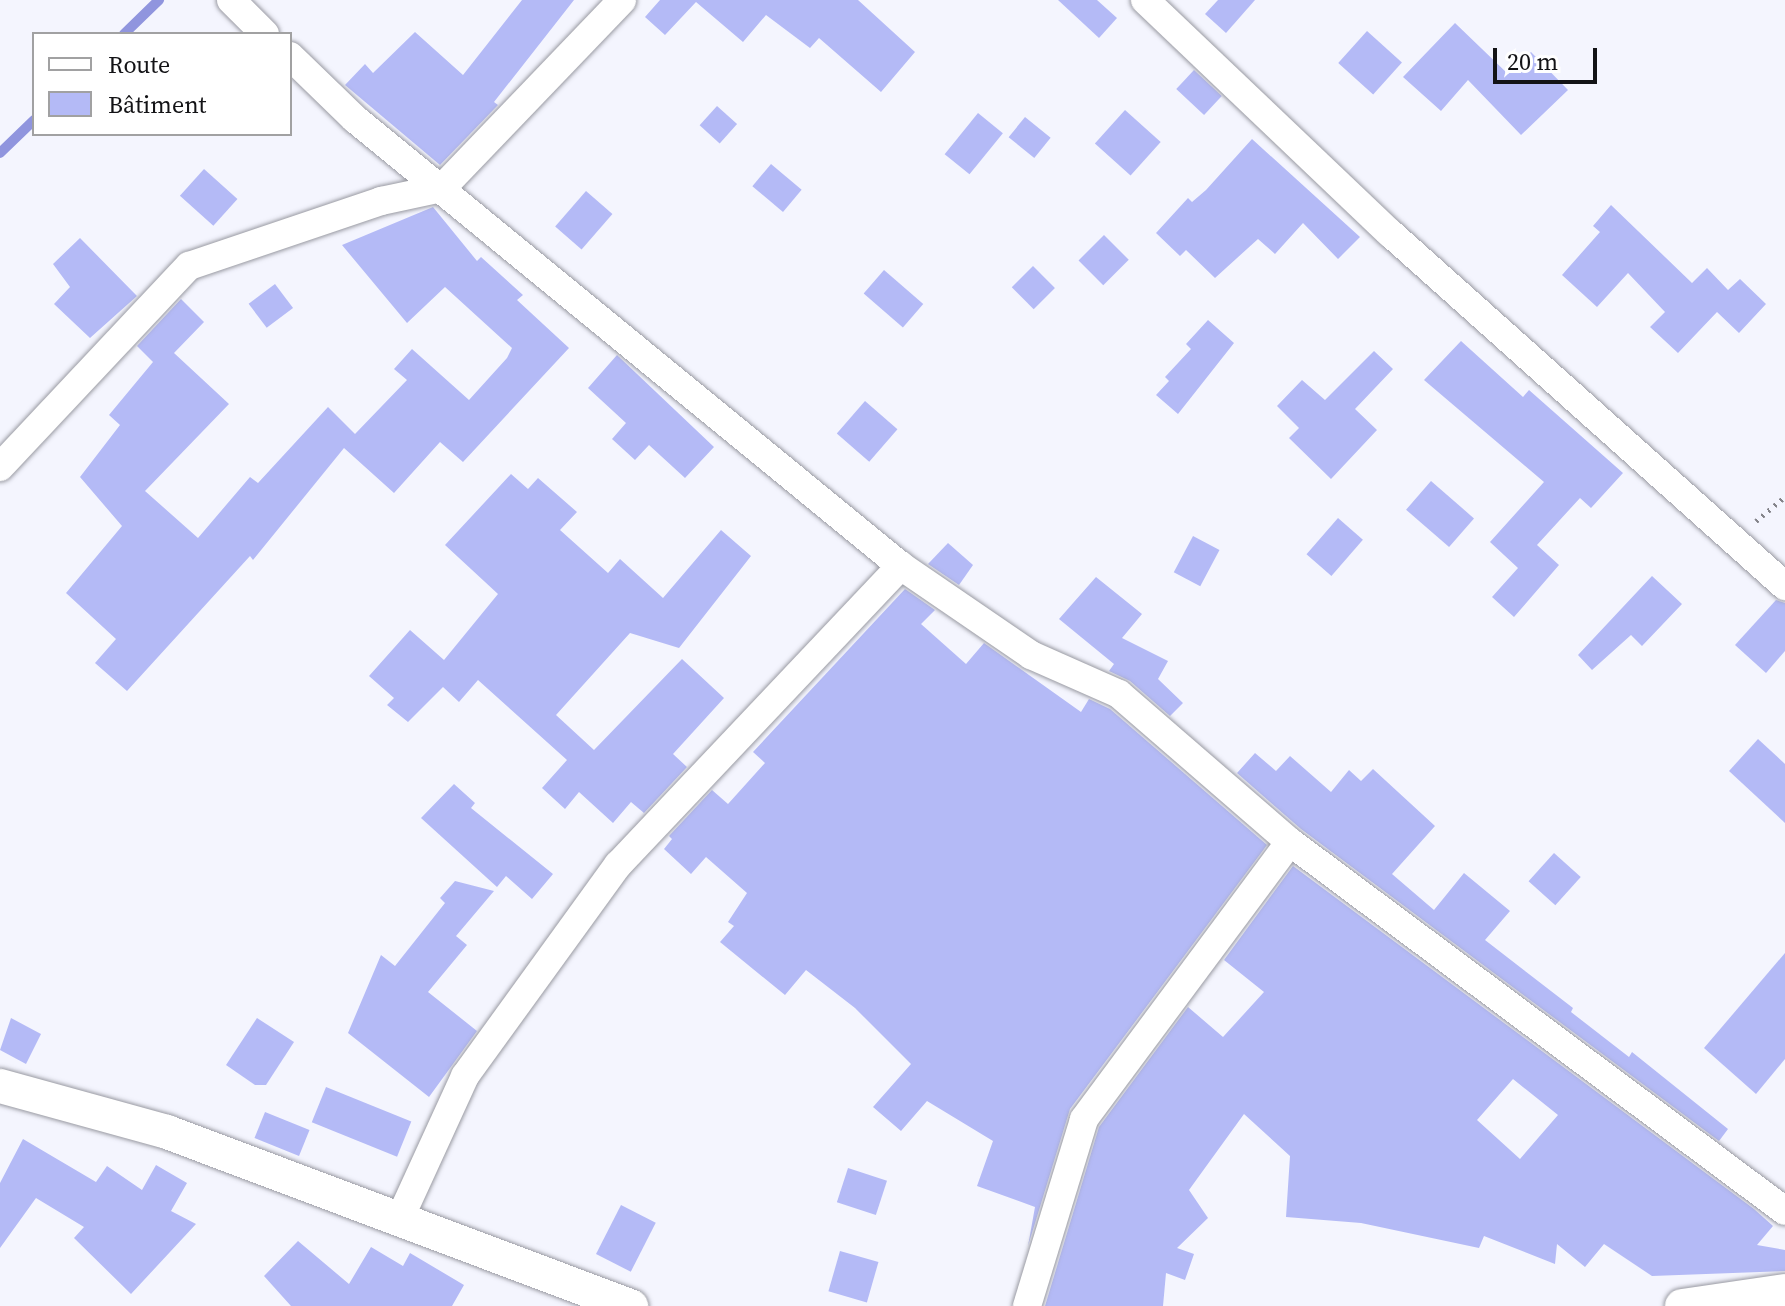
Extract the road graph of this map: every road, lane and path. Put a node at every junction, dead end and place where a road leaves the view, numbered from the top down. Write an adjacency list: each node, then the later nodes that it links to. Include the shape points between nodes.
1 (231, 0): 4 (street)
2 (622, 0): 6 (street)
3 (1145, 0): 9 (street, via 1390,233)
4 (263, 32)
5 (292, 58): 6 (street, via 355,119)
6 (442, 188): 7 (street, via 381,201 189,266); 8 (street)
7 (0, 467)
8 (901, 566): 10 (street, via 1031,655 1119,694); 13 (street, via 618,865 465,1076)
9 (1785, 586)
10 (1290, 842): 12 (street); 16 (street, via 1084,1119)
11 (0, 1086): 13 (street, via 167,1132)
12 (1785, 1211)
13 (401, 1216): 15 (street)
14 (1785, 1291): 17 (street)
15 (631, 1306)
16 (1027, 1306)
17 (1682, 1306)

